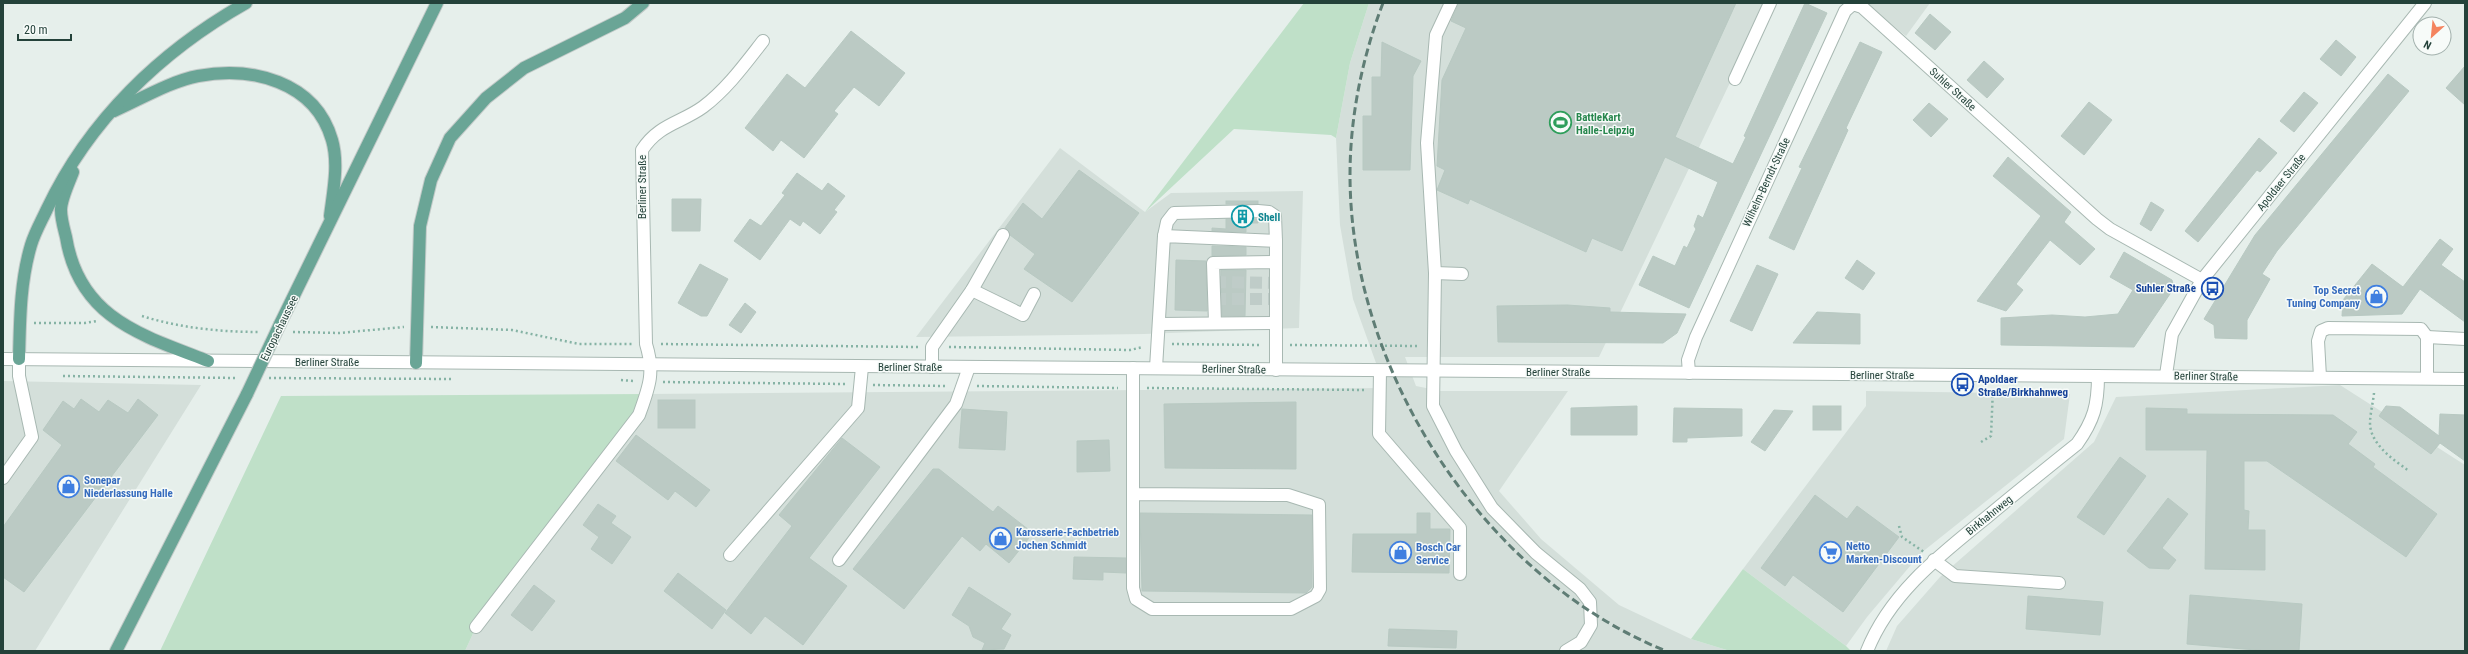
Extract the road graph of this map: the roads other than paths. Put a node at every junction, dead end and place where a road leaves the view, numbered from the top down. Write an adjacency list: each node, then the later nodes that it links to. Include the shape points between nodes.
1 (246, 3): 10 (main road, via 213,21 181,44 134,84)
2 (437, 3): 12 (main road, Europachaussee)
3 (643, 3): 30 (main road, via 625,18 524,68 486,98 450,138 431,180 420,226)
4 (1451, 3): 17 (street, via 1436,35 1427,143)
5 (1770, 3): 9 (street)
6 (2425, 3): 19 (street, Apoldaer Straße)
7 (1862, 7): 19 (street, Suhler Straße, via 2097,219 2116,233); 40 (street, Wilhelm-Berndt-Straße, via 1853,4 1845,11 1696,336 1688,360)
8 (763, 41): 31 (street, Berliner Straße, via 719,94 702,108 651,136 642,150 646,344)
9 (1736, 79)
10 (113, 112): 11 (main road); 12 (main road, via 197,76 236,72 274,79 302,94 320,115 332,140 335,179)
11 (79, 151): 28 (main road, via 55,193 31,244 22,288); 29 (main road, via 61,209 69,259 89,297 109,315 144,337)
12 (328, 226): 54 (main road, Europachaussee, bridge, via 247,394)
13 (1003, 235): 20 (street)
14 (1164, 236): 15 (street); 15 (street, via 1167,222 1174,213 1258,211 1269,212 1275,216); 23 (street)
15 (1276, 241): 16 (street)
16 (1276, 262): 22 (street); 24 (street, via 1213,263)
17 (1435, 273): 18 (street); 39 (street)
18 (1462, 274)
19 (2202, 280): 41 (street, Apoldaer Straße, via 2172,334)
20 (972, 290): 21 (street, via 1023,315); 33 (street, via 932,347)
21 (1034, 294)
22 (1275, 323): 24 (street); 37 (street)
23 (1159, 324): 24 (street); 36 (street)
24 (1215, 324)
25 (2427, 337): 26 (street); 43 (street, via 2421,329 2328,328 2321,332 2318,341); 44 (street)
26 (2465, 339)
27 (3, 359): 28 (street, Berliner Straße)
28 (19, 359): 29 (street, Berliner Straße); 46 (street, via 19,376 32,438)
29 (208, 362): 30 (street, Berliner Straße)
30 (416, 363): 31 (street, Berliner Straße)
31 (652, 364): 32 (street, Berliner Straße); 53 (street, Berliner Straße, via 639,415)
32 (862, 367): 33 (street, Berliner Straße); 48 (street, via 858,408)
33 (932, 367): 34 (street, Berliner Straße)
34 (969, 367): 35 (street, Berliner Straße); 49 (street, via 956,404)
35 (1134, 368): 36 (street, Berliner Straße); 47 (street)
36 (1156, 368): 37 (street, Berliner Straße)
37 (1276, 370): 38 (street, Berliner Straße)
38 (1380, 371): 39 (street, Berliner Straße); 51 (street, via 1379,434 1460,528)
39 (1434, 371): 40 (street, Berliner Straße); 55 (street, via 1433,406 1456,451 1492,508 1536,553 1580,589 1590,602 1591,625 1581,642)
40 (1689, 373): 42 (street, Berliner Straße)
41 (2166, 375): 42 (street, Berliner Straße); 43 (street, Berliner Straße)
42 (2098, 376): 50 (street, Birkhahnweg, via 2098,400 2090,425 2077,444)
43 (2320, 377): 44 (street, Berliner Straße)
44 (2427, 378): 45 (street, Berliner Straße)
45 (2465, 379)
46 (3, 478)
47 (1133, 494): 47 (street, via 1133,588 1136,599 1143,605 1152,609 1290,609 1316,596 1320,589 1319,505 1288,495)
48 (730, 554)
49 (838, 560)
50 (1934, 560): 52 (street, via 1955,576); 56 (street, Birkhahnweg, via 1896,600 1872,638)
51 (1460, 574)
52 (2059, 583)
53 (476, 627)
54 (119, 646)
55 (1566, 651)
56 (1867, 651)

